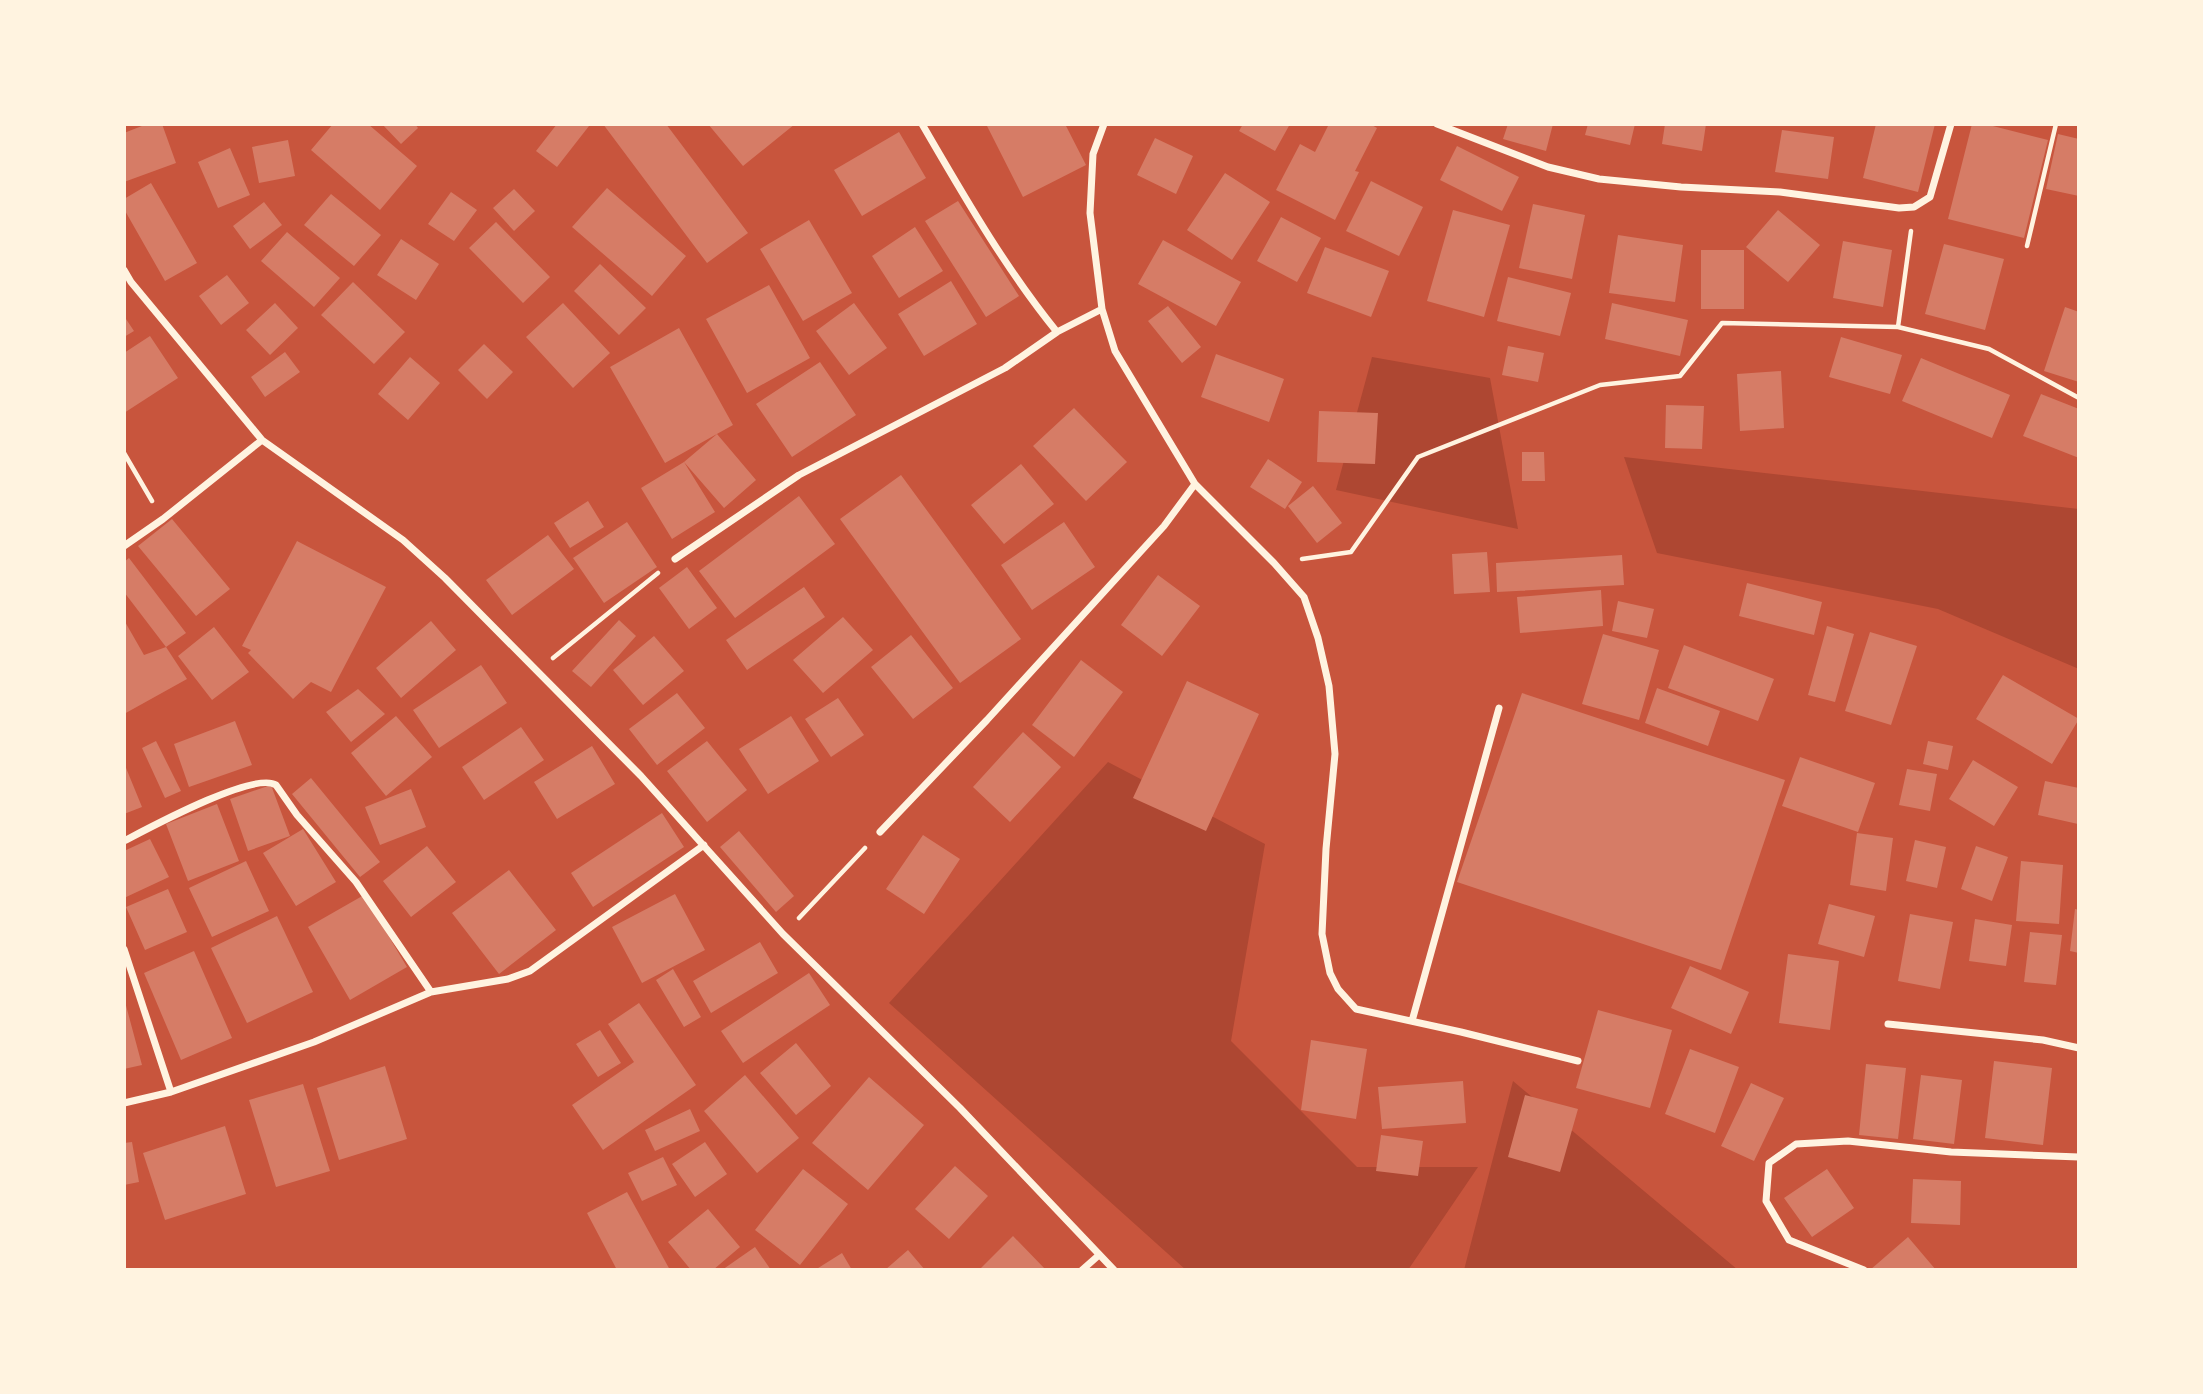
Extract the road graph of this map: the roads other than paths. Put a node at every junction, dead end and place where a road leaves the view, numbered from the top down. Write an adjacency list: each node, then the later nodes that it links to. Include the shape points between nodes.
1 (922, 124): 7 (street, via 980,223)
2 (1104, 124): 6 (street, via 1093,154 1090,213)
3 (1437, 124): 4 (street, via 1548,167 1599,179 1780,192 1899,208 1914,207 1930,197)
4 (1951, 124)
5 (124, 270): 8 (street)
6 (1102, 309): 7 (street); 9 (street, via 1115,351)
7 (1057, 332): 11 (street, via 1005,368 799,475)
8 (262, 440): 10 (street); 15 (street, via 403,540 538,671)
9 (1195, 484): 13 (street, via 1164,526); 18 (street, via 1304,597 1329,686 1335,754 1322,934 1330,973 1356,1009)
10 (124, 546)
11 (675, 559)
12 (1499, 708): 18 (street)
13 (880, 832)
14 (124, 841): 17 (street, via 201,804 271,782 356,882)
15 (704, 845): 17 (street, via 530,971); 25 (street, via 783,934)
16 (124, 949): 22 (street)
17 (431, 992): 22 (street, via 314,1042)
18 (1412, 1021): 21 (street)
19 (1888, 1024): 20 (street)
20 (2079, 1048)
21 (1578, 1061)
22 (171, 1092): 23 (street)
23 (124, 1103)
24 (2079, 1157): 28 (street, via 1951,1152 1849,1141 1796,1144 1769,1163 1766,1201 1789,1240)
25 (1099, 1255): 26 (street); 27 (street)
26 (1082, 1270)
27 (1114, 1270)
28 (1864, 1270)

